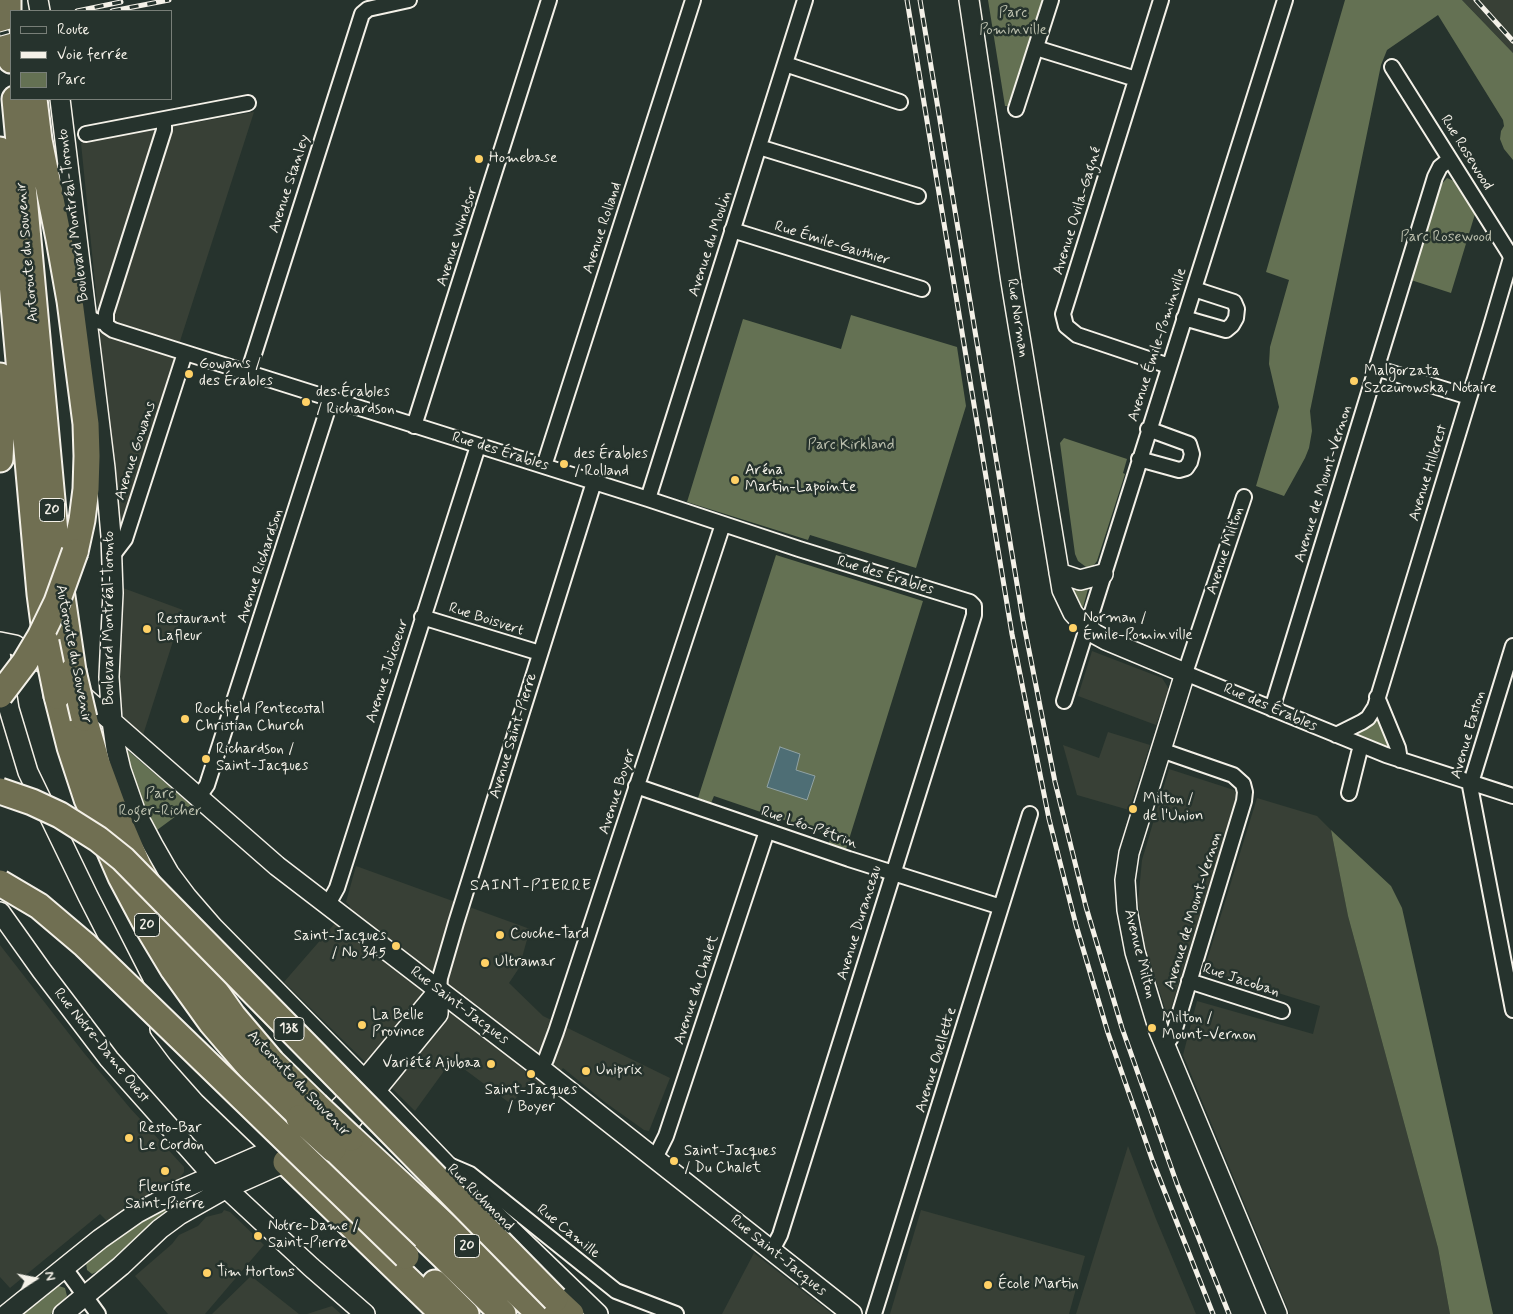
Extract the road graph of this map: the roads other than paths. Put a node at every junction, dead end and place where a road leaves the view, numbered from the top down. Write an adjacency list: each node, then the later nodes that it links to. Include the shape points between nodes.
1 (8, 0): 10 (highway)
2 (409, 0): 39 (street, Avenue Stanley, via 368,8 362,14)
3 (549, 0): 43 (street, Avenue Windsor)
4 (693, 0): 48 (street, Avenue Rolland)
5 (805, 0): 12 (street, Avenue du Moulin)
6 (969, 0): 54 (main road, Rue Norman)
7 (1051, 0): 11 (street)
8 (1161, 0): 14 (street, Avenue Ovila-Gagné)
9 (1285, 0): 32 (street, Avenue Émile-Pominville)
10 (10, 45)
11 (1036, 48): 14 (street); 21 (street)
12 (785, 64): 19 (street); 24 (street, Avenue du Moulin)
13 (1392, 67): 26 (street, Rue Rosewood)
14 (1136, 79): 37 (street, Avenue Ovila-Gagné, via 1063,318 1069,329 1078,335)
15 (15, 100): 93 (highway, Autoroute du Souvenir / 20, bridge, via 59,576 73,671 97,763 115,812 154,897 233,1016)
16 (34, 100): 29 (highway, via 39,140)
17 (47, 100): 29 (highway)
18 (60, 100): 33 (main road, Boulevard Montréal-Toronto)
19 (900, 102)
20 (248, 103): 22 (street)
21 (1016, 109)
22 (164, 119): 23 (street); 35 (street, via 164,130 106,313)
23 (86, 134)
24 (759, 147): 27 (street); 28 (street, Avenue du Moulin)
25 (0, 150): 93 (highway, Autoroute du Souvenir / 20, bridge, via 40,594 46,642 70,747 87,799 121,877 173,969 217,1029 259,1078)
26 (1450, 159): 30 (street, Rue Rosewood); 38 (street, Avenue de Mount-Vernon, via 1440,167 1435,177)
27 (918, 196)
28 (732, 230): 31 (street, Rue Émile-Gauthier); 51 (street, Avenue du Moulin)
29 (60, 239): 64 (highway, bridge, via 86,424 86,489 79,536 65,584 25,662)
30 (1511, 258): 41 (street, Avenue Hillcrest)
31 (922, 289)
32 (1194, 289): 34 (street, Avenue Émile-Pominville); 34 (street, via 1234,302 1236,318 1226,330)
33 (86, 317): 35 (street, Rue des Érables); 53 (main road, Boulevard Montréal-Toronto, via 105,468)
34 (1184, 318): 37 (street, Avenue Émile-Pominville)
35 (106, 323): 36 (street, Rue des Érables, via 113,330)
36 (185, 353): 39 (street, Rue des Érables); 53 (street, Avenue Gowans, via 125,539)
37 (1169, 366): 44 (street, Avenue Émile-Pominville)
38 (1376, 368): 41 (street); 67 (street, Avenue de Mount-Vernon)
39 (248, 373): 42 (street, Rue des Érables)
40 (0, 376): 46 (highway)
41 (1469, 397): 65 (street, Avenue Hillcrest)
42 (331, 399): 43 (street, Rue des Érables); 78 (street, Avenue Richardson, via 206,785)
43 (414, 426): 45 (street, Rue des Érables)
44 (1148, 429): 47 (street, Avenue Émile-Pominville); 47 (street, via 1189,444 1190,462 1179,470)
45 (478, 446): 48 (street, Rue des Érables); 57 (street, Avenue Jolicoeur)
46 (0, 459)
47 (1139, 459): 55 (street, Avenue Émile-Pominville)
48 (544, 466): 49 (street, Rue des Érables)
49 (594, 482): 51 (street, Rue des Érables); 62 (street, Avenue Saint-Pierre)
50 (1244, 497): 63 (street, Avenue Milton)
51 (648, 499): 52 (street, Rue des Érables)
52 (723, 524): 56 (street, Rue des Érables); 74 (street, Avenue Boyer)
53 (112, 556): 68 (main road, Boulevard Montréal-Toronto, via 108,677)
54 (1059, 573): 55 (main road, via 1080,580); 58 (main road, Rue Norman, via 1070,608)
55 (1103, 574): 58 (street, Avenue Émile-Pominville)
56 (972, 604): 81 (street, Avenue Duranceau, via 974,615)
57 (422, 617): 62 (street, Rue Boisvert); 83 (street, Avenue Jolicoeur, via 337,888)
58 (1087, 628): 63 (main road, Rue des Érables, via 1106,640); 66 (street, Avenue Émile-Pominville)
59 (0, 642): 68 (main road, Rue Saint-Jacques, via 15,645 34,656)
60 (1512, 651): 73 (street, Avenue Easton)
61 (0, 653): 95 (main road, via 9,708 28,772 140,996 167,1039 189,1066)
62 (540, 654): 87 (street, Avenue Saint-Pierre)
63 (1185, 673): 67 (street, Rue des Érables); 71 (main road, Avenue Milton)
64 (0, 695)
65 (1377, 698): 69 (street, Avenue Hillcrest, via 1368,718); 72 (street)
66 (1064, 701)
67 (1272, 709): 69 (street, Rue des Érables)
68 (112, 722): 78 (main road, Rue Saint-Jacques); 92 (main road, Boulevard Montréal-Toronto, via 121,770 136,812 180,889 213,927)
69 (1336, 735): 70 (street, Rue des Érables)
70 (1361, 745): 72 (street, Rue des Érables); 76 (street)
71 (1161, 750): 86 (street, Avenue de Mount-Vernon, via 1233,775 1243,784 1245,792); 90 (main road, Avenue Milton, via 1130,845 1125,891 1134,946)
72 (1400, 760): 73 (street, Rue des Érables)
73 (1471, 783): 77 (street, Rue des Érables); 88 (street, Avenue Easton, via 1470,792)
74 (636, 786): 80 (street, Rue Léo-Pétrin); 91 (street, Avenue Boyer)
75 (0, 791): 102 (highway, 138, bridge, via 66,818 98,838 122,859)
76 (1349, 793)
77 (1513, 796)
78 (198, 798): 83 (main road, Rue Saint-Jacques)
79 (1030, 814): 84 (street, Avenue Ouellette)
80 (767, 831): 81 (street, Rue Léo-Pétrin); 96 (street, Avenue du Chalet, via 666,1136)
81 (893, 873): 84 (street, Rue Léo-Pétrin); 99 (street, Avenue Duranceau, via 780,1236)
82 (0, 883): 108 (highway, bridge, via 39,906 80,940)
83 (327, 906): 87 (main road, Rue Saint-Jacques)
84 (1001, 907): 113 (street, Avenue Ouellette)
85 (0, 912): 98 (main road, Rue Notre-Dame Ouest, via 109,1059)
86 (1189, 981): 89 (street, Rue Jacoban); 90 (street, Avenue de Mount-Vernon, via 1174,1032)
87 (438, 990): 91 (main road, Rue Saint-Jacques); 92 (main road, Avenue Saint-Pierre)
88 (1513, 1010)
89 (1282, 1011)
90 (1164, 1042): 114 (main road, Avenue Milton)
91 (541, 1069): 96 (main road, Rue Saint-Jacques)
92 (370, 1085): 95 (main road, Avenue Saint-Pierre, via 350,1122 329,1140); 97 (main road, Rue Richmond)
93 (308, 1112): 94 (highway, Autoroute du Souvenir / 20, bridge)
94 (342, 1143): 102 (highway, Autoroute du Souvenir / 20); 109 (highway, Autoroute du Souvenir / 20)
95 (280, 1156): 98 (main road, Avenue Saint-Pierre); 107 (highway)
96 (655, 1158): 99 (main road, Rue Saint-Jacques)
97 (445, 1163): 110 (main road, Rue Richmond); 111 (street, Rue Camille, via 470,1174 616,1291)
98 (219, 1182): 100 (main road, Avenue Saint-Pierre, via 165,1198 137,1213); 101 (main road, Avenue Saint-Pierre); 106 (main road, Rue Notre-Dame Ouest)
99 (772, 1250): 112 (main road, Rue Saint-Jacques)
100 (64, 1267): 101 (street); 103 (main road, Avenue Saint-Pierre)
101 (85, 1295): 104 (main road, Avenue Saint-Pierre); 105 (street)
102 (555, 1309)
103 (7, 1314)
104 (63, 1314)
105 (98, 1314)
106 (365, 1314)
107 (443, 1314)
108 (466, 1314)
109 (503, 1314)
110 (598, 1314)
111 (676, 1314)
112 (852, 1314)
113 (874, 1314)
114 (1277, 1314)

